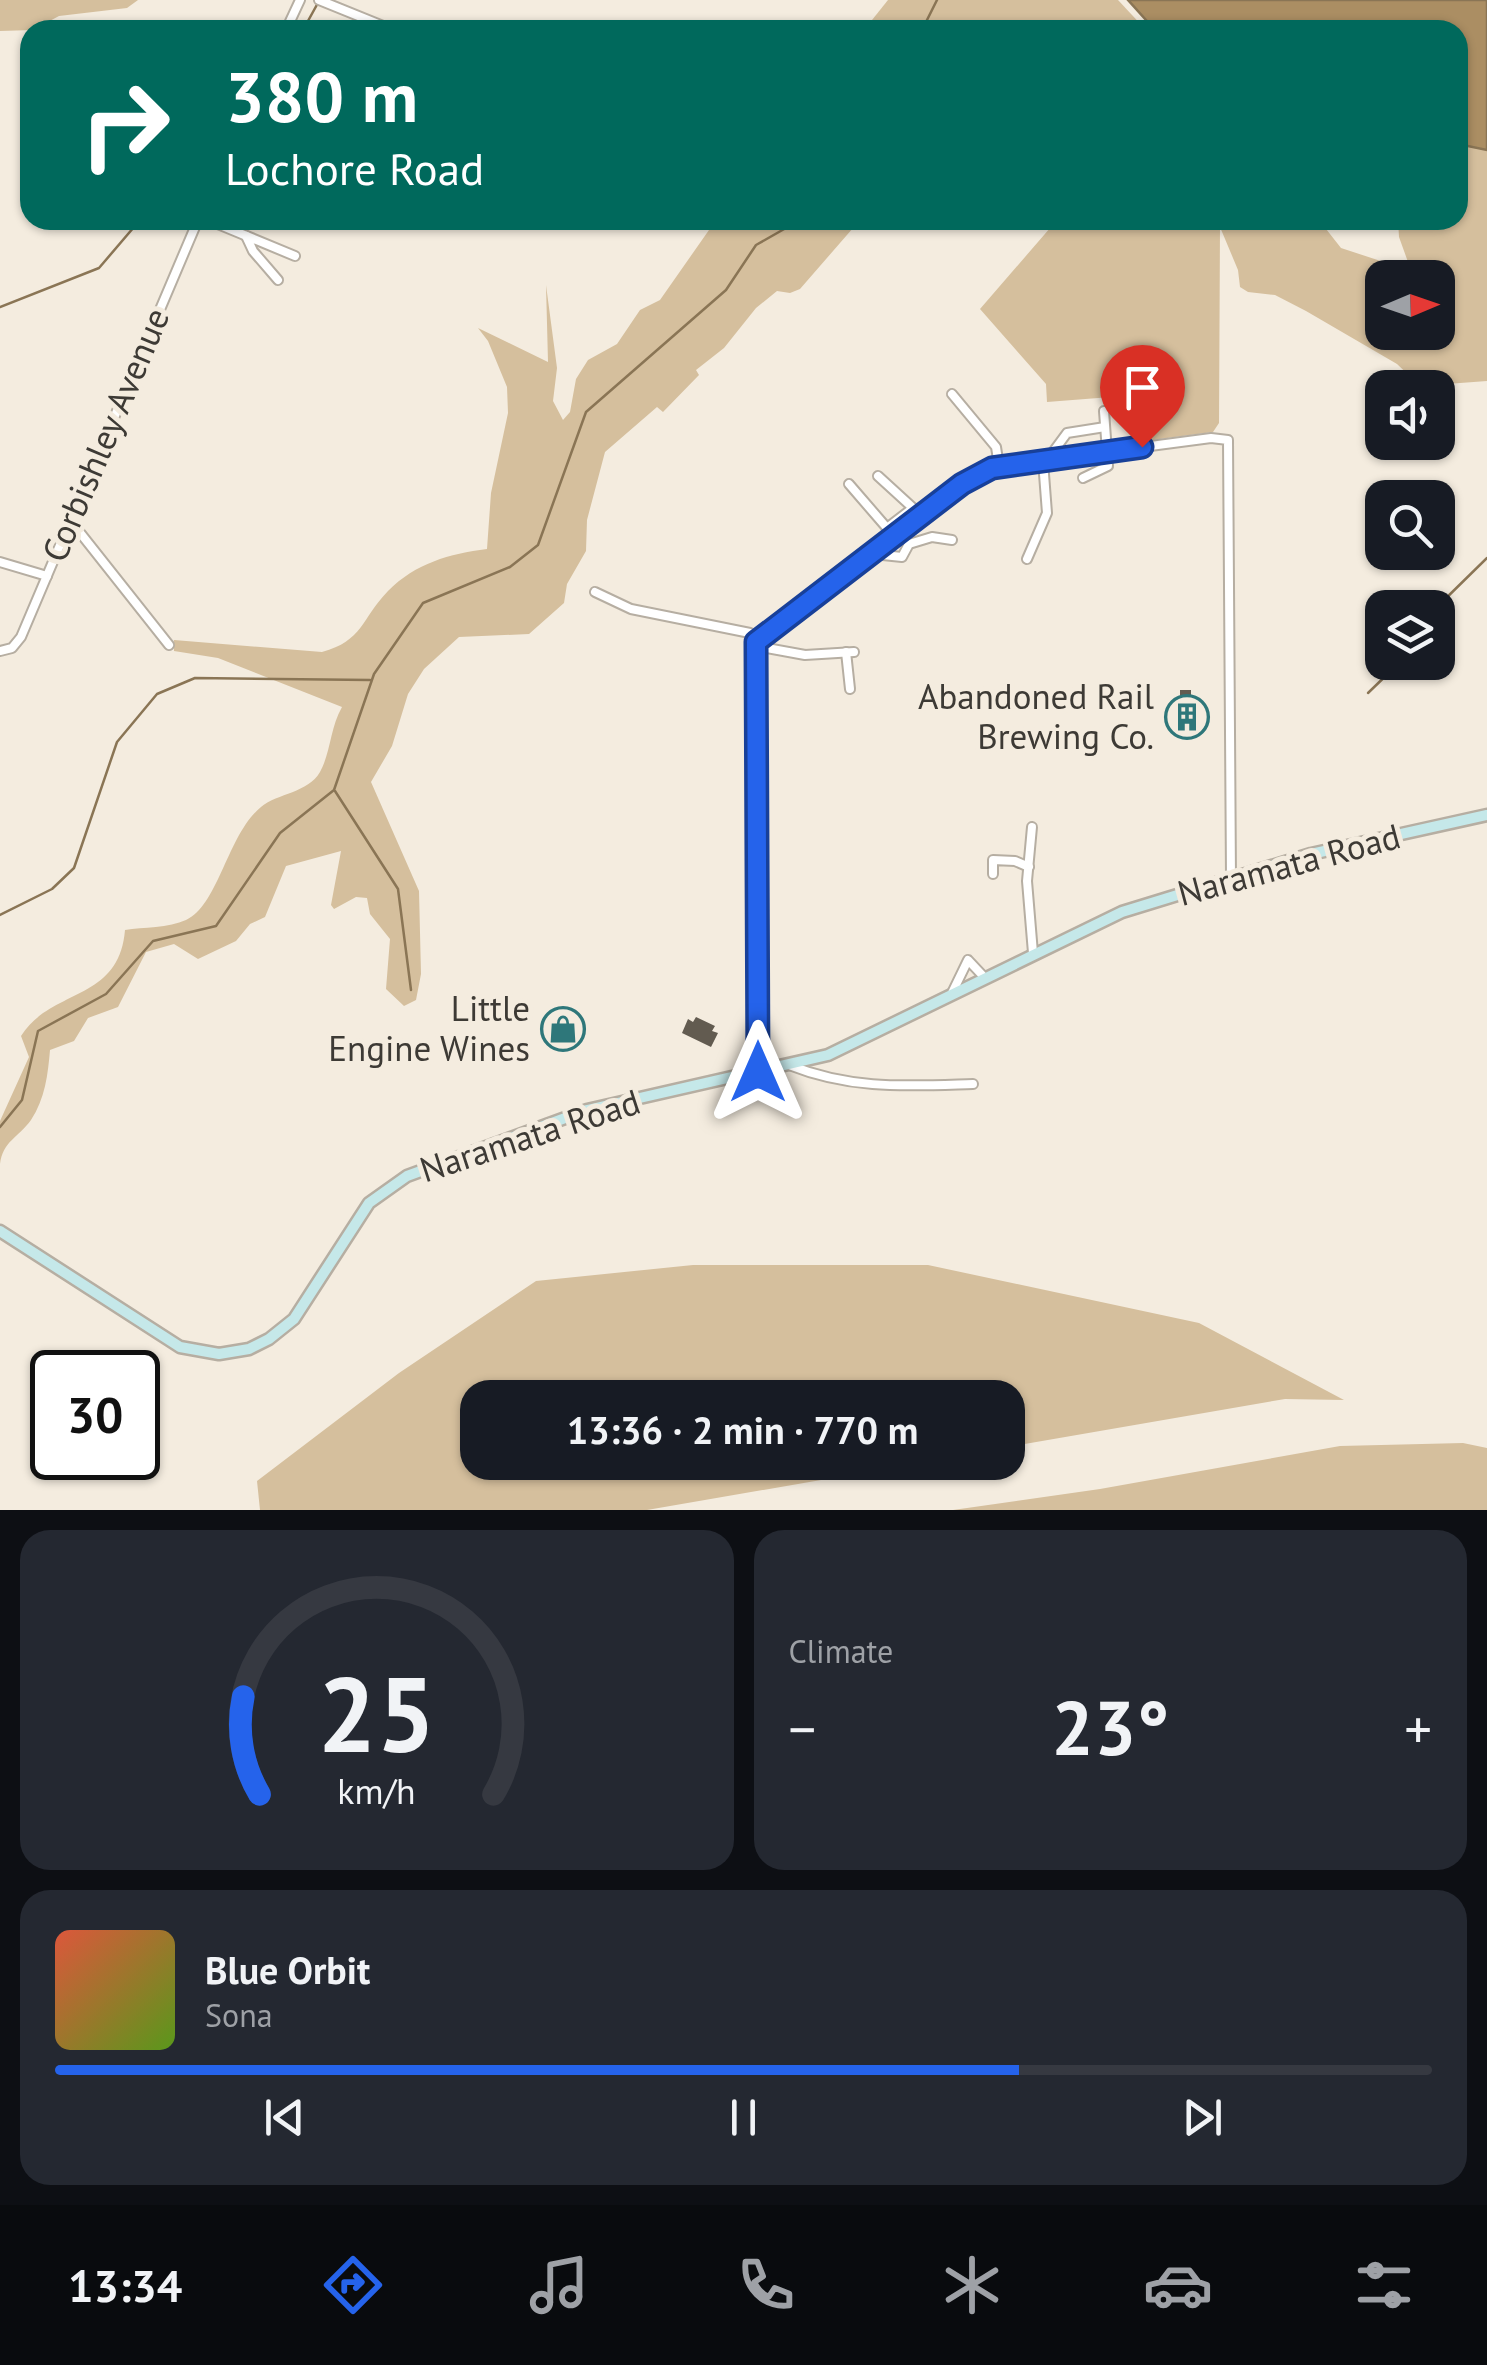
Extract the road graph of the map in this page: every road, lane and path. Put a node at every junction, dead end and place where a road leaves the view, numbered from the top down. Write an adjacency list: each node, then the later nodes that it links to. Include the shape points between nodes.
1 (319, 0): 2 (street)
2 (368, 20)
3 (194, 230): 17 (street, Corbishley Avenue)
4 (232, 230): 5 (street)
5 (246, 236): 6 (street); 7 (street)
6 (295, 256)
7 (278, 280)
8 (952, 394): 13 (street, via 996,447)
9 (1104, 411): 10 (street)
10 (1105, 428): 11 (street); 12 (street, via 1068,432)
11 (1108, 452): 12 (street); 15 (street, via 1108,466); 34 (street, via 1228,440)
12 (1048, 460): 13 (street); 22 (street, via 1047,513)
13 (1000, 466): 19 (street, via 962,484)
14 (878, 476): 18 (street, via 913,508)
15 (1083, 478)
16 (849, 484): 18 (street)
17 (70, 520): 24 (street, Corbishley Avenue); 26 (street)
18 (887, 528): 19 (street)
19 (894, 538): 21 (street)
20 (952, 540): 21 (street, via 920,540 902,557)
21 (873, 554): 27 (street)
22 (1027, 559)
23 (0, 562): 24 (street)
24 (47, 576): 28 (street, Corbishley Avenue, via 22,637)
25 (595, 592): 27 (street, via 631,609 750,633)
26 (169, 644)
27 (756, 644): 29 (street, via 805,655 850,652); 39 (street)
28 (0, 650)
29 (850, 690)
30 (1487, 814): 34 (main road, Naramata Road)
31 (1032, 827): 32 (street)
32 (1030, 867): 33 (street, via 993,860); 35 (street)
33 (993, 874)
34 (1232, 878): 35 (main road, Naramata Road, via 1105,917)
35 (1032, 953): 36 (main road, Naramata Road)
36 (984, 977): 37 (main road, Naramata Road); 37 (street, via 968,960)
37 (952, 993): 38 (main road, Naramata Road, via 828,1055)
38 (789, 1065): 39 (main road, Naramata Road); 40 (street, via 830,1081)
39 (758, 1072): 41 (main road, Naramata Road, via 570,1115 390,1185 361,1214 294,1319 269,1340 231,1353 193,1352 168,1340)
40 (973, 1084)
41 (0, 1231)

